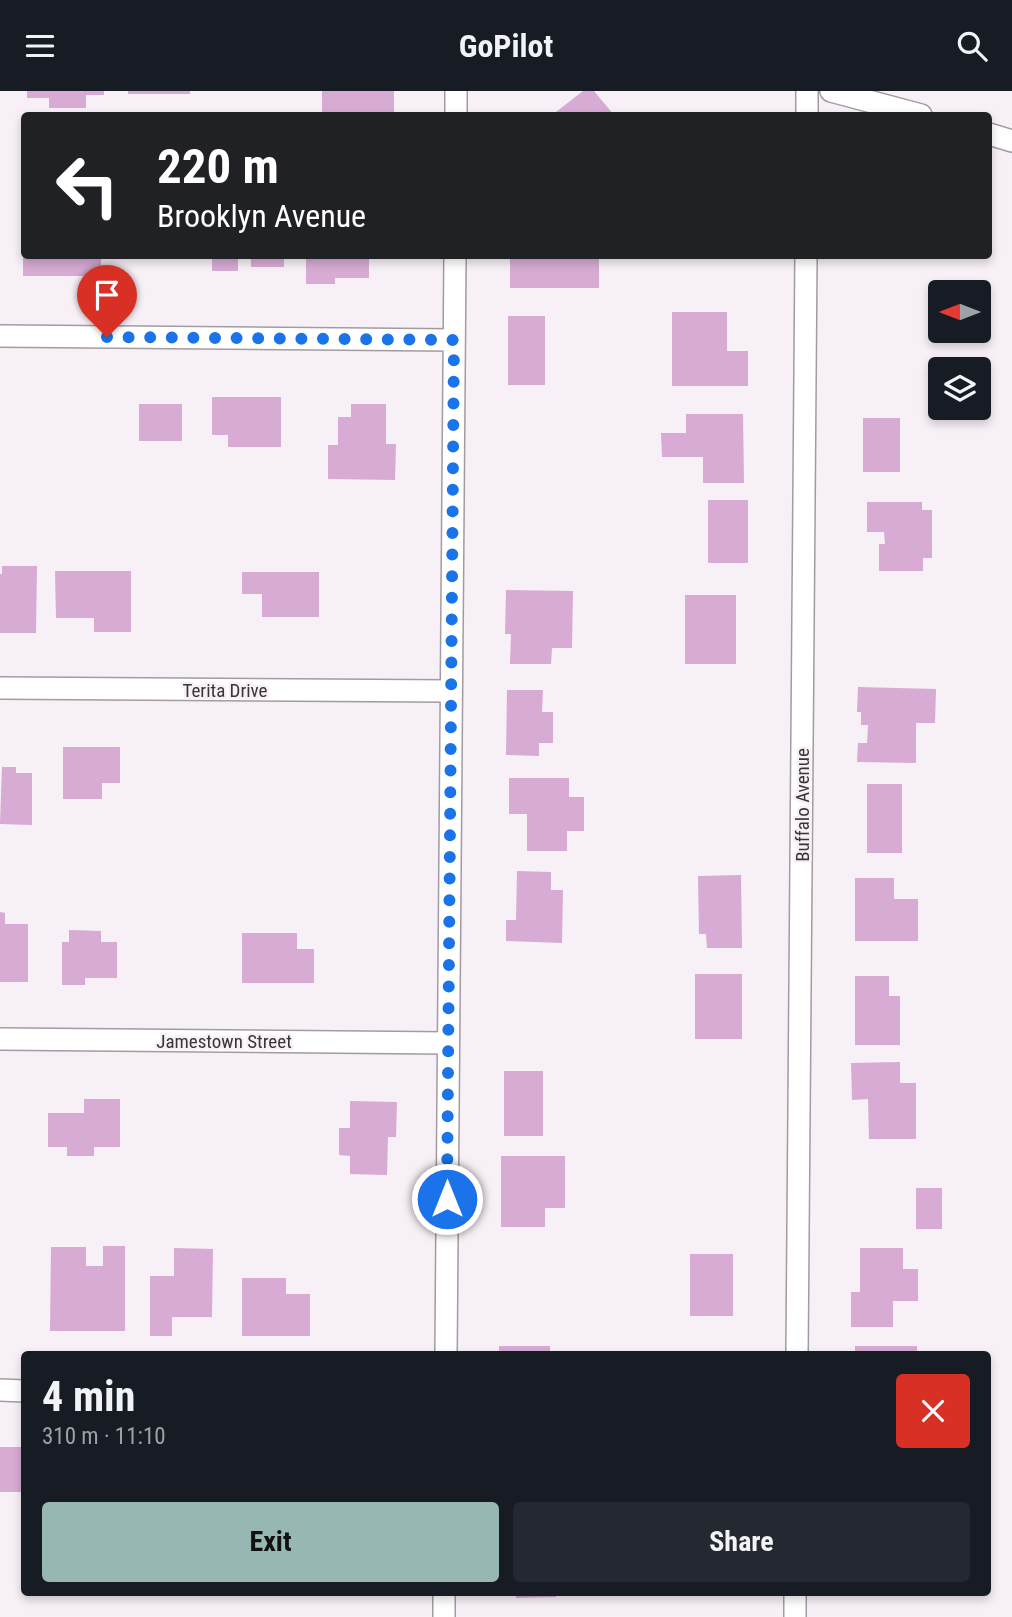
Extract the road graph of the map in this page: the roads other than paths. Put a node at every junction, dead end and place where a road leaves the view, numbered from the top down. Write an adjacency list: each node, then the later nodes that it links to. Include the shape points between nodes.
1 (456, 91): 4 (street)
2 (807, 91): 5 (street)
3 (831, 91): 6 (street)
4 (456, 112)
5 (807, 112)
6 (910, 112)
7 (992, 135): 8 (street)
8 (1012, 141)
9 (455, 259): 12 (street)
10 (806, 259): 18 (street, Buffalo Avenue)
11 (0, 336): 12 (street)
12 (454, 340): 14 (street)
13 (0, 688): 14 (street, Terita Drive)
14 (451, 691): 16 (street)
15 (0, 1039): 16 (street, Jamestown Street)
16 (448, 1042): 17 (street)
17 (446, 1351)
18 (797, 1351)
19 (0, 1390): 20 (street)
20 (21, 1391)
21 (444, 1596): 23 (street)
22 (795, 1596): 24 (street)
23 (443, 1617)
24 (795, 1617)

